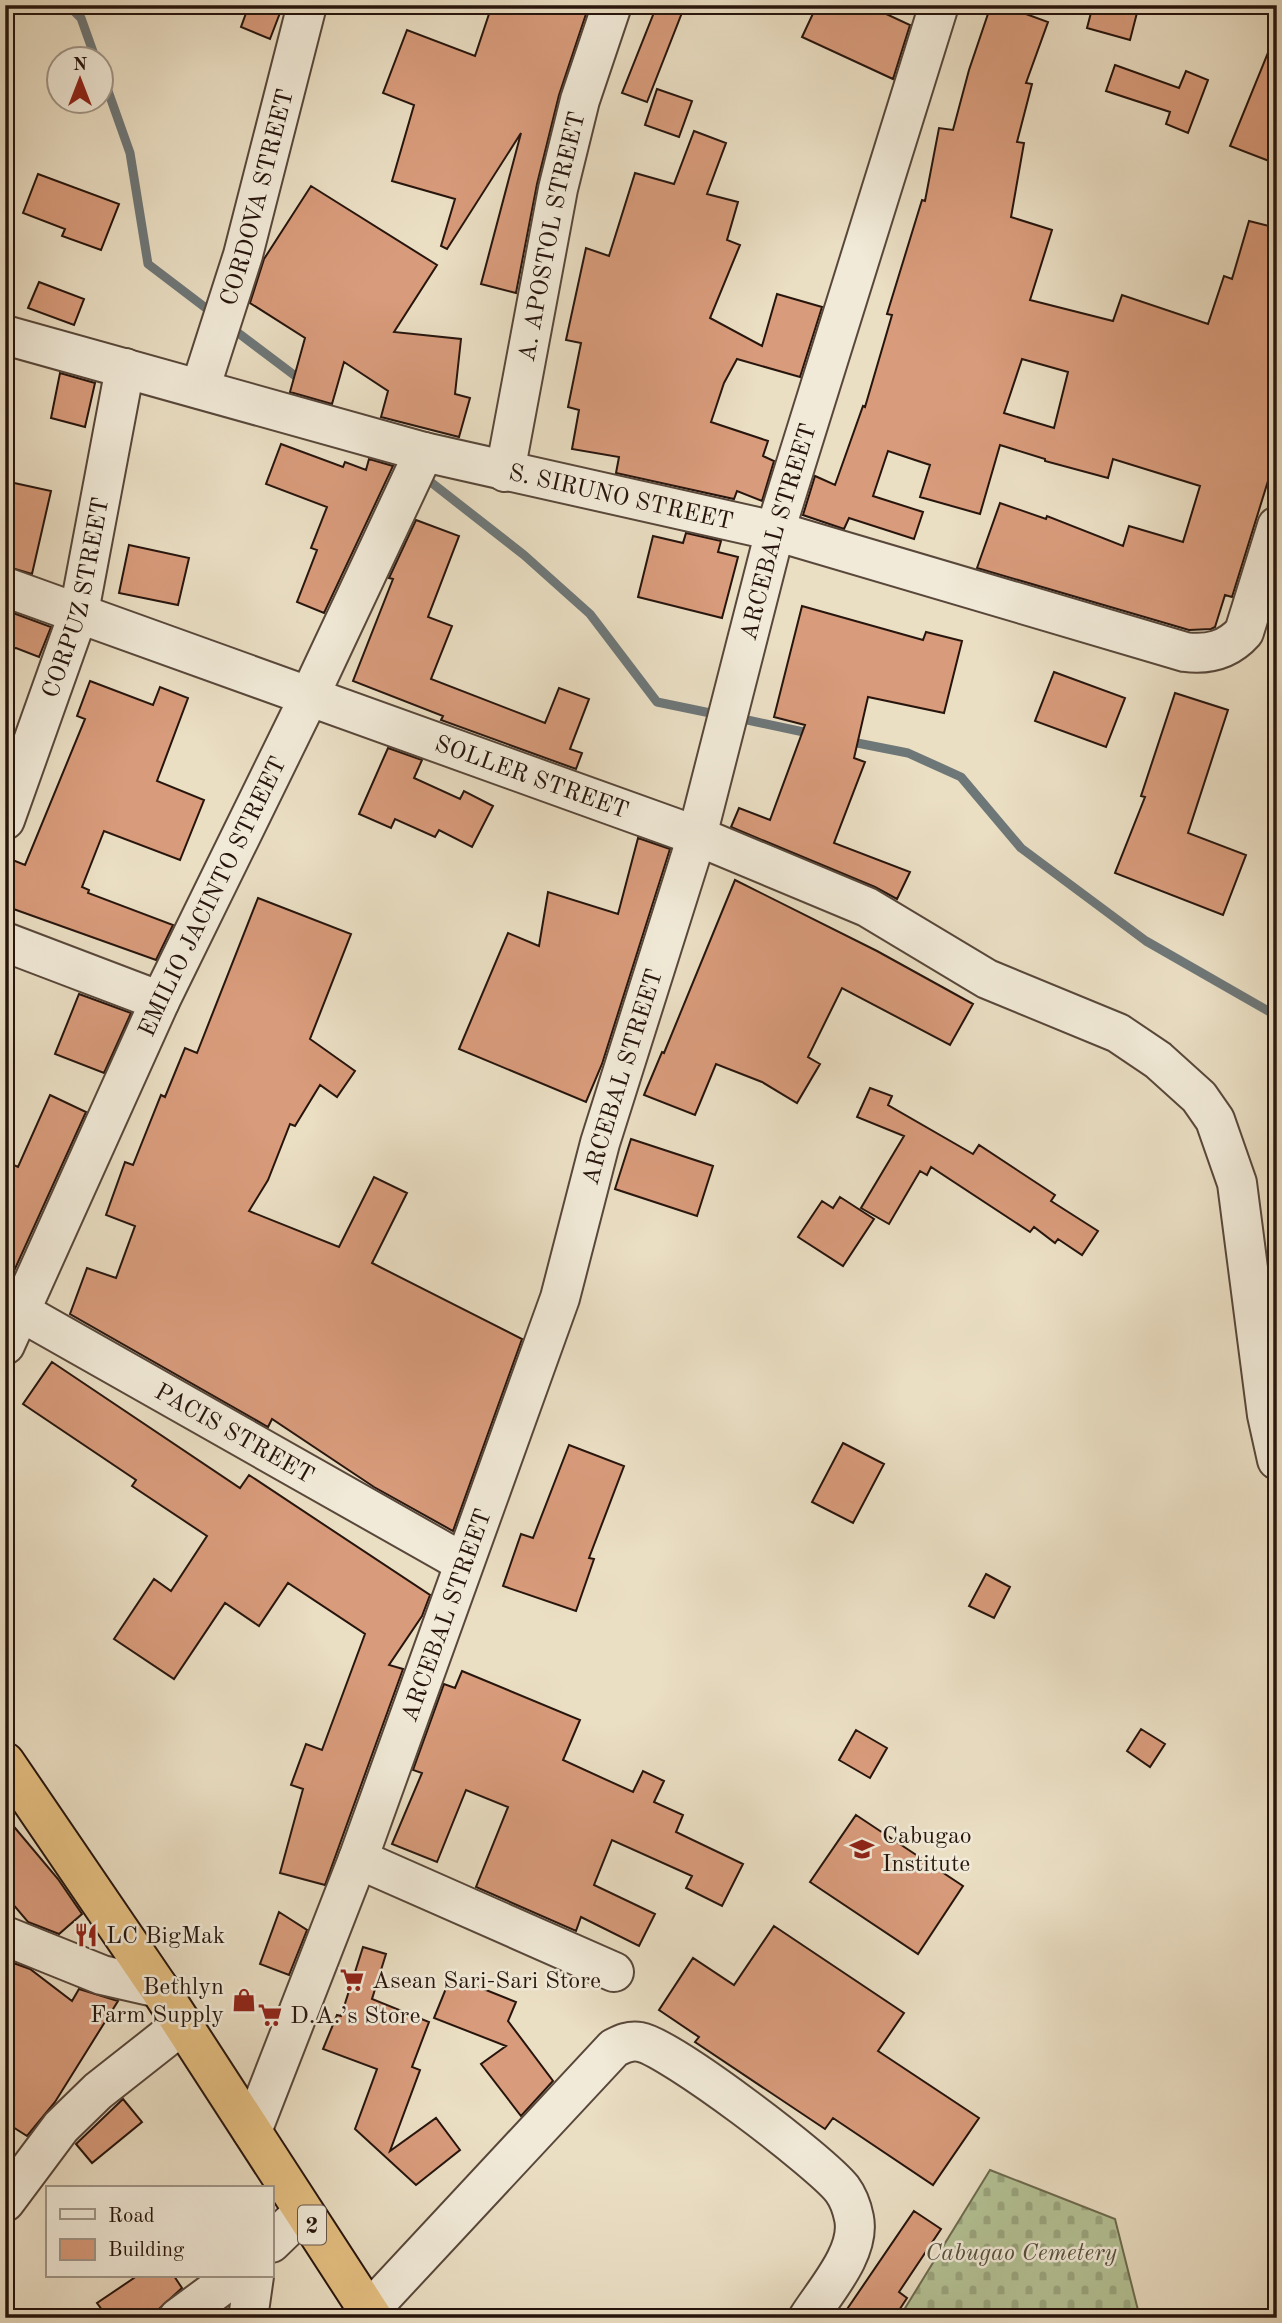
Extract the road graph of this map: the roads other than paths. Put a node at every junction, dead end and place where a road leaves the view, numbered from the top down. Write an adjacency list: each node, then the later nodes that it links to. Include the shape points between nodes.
1 (307, 5): 6 (street, CORDOVA STREET, via 243,255)
2 (612, 5): 8 (street, A. APOSTOL STREET, via 580,100 558,190)
3 (939, 5): 10 (street, ARCEBAL STREET)
4 (5, 335): 5 (street, S. SIRUNO STREET)
5 (125, 368): 6 (street, S. SIRUNO STREET); 12 (street, CORPUZ STREET)
6 (200, 389): 7 (street, S. SIRUNO STREET)
7 (424, 452): 8 (street, S. SIRUNO STREET); 13 (street, EMILIO JACINTO STREET)
8 (505, 472): 10 (street, S. SIRUNO STREET)
9 (1277, 526): 10 (street, S. SIRUNO STREET, via 1244,632 1234,644 1205,654 1185,652)
10 (775, 531): 15 (street, ARCEBAL STREET)
11 (5, 587): 12 (street, SOLLER STREET)
12 (79, 612): 13 (street, SOLLER STREET); 14 (street, CORPUZ STREET)
13 (309, 697): 15 (street, SOLLER STREET); 17 (street, EMILIO JACINTO STREET)
14 (5, 820)
15 (697, 835): 19 (street, SOLLER STREET, via 867,906 987,979 1118,1033 1158,1060 1199,1097 1215,1120 1237,1183); 20 (street, ARCEBAL STREET, via 600,1143 560,1298)
16 (5, 942): 17 (street)
17 (160, 1001): 18 (street, EMILIO JACINTO STREET)
18 (10, 1320): 20 (street, PACIS STREET)
19 (1277, 1460)
20 (464, 1563): 22 (street, ARCEBAL STREET)
21 (5, 1762): 25 (highway, 2)
22 (358, 1858): 24 (street); 27 (street, ARCEBAL STREET)
23 (5, 1936): 25 (street, via 102,1975)
24 (614, 1972)
25 (159, 1988): 26 (highway, 2)
26 (183, 2024): 27 (highway, 2); 28 (street, via 98,2091 61,2127)
27 (252, 2132): 29 (highway, 2)
28 (5, 2202)
29 (303, 2212): 30 (street); 33 (highway, 2)
30 (273, 2242)
31 (232, 2278): 34 (street)
32 (254, 2278): 35 (street)
33 (371, 2315): 36 (street, via 609,2053 625,2042 640,2042 698,2073 843,2190 855,2221 854,2238)
34 (178, 2318)
35 (248, 2318)
36 (808, 2318)

